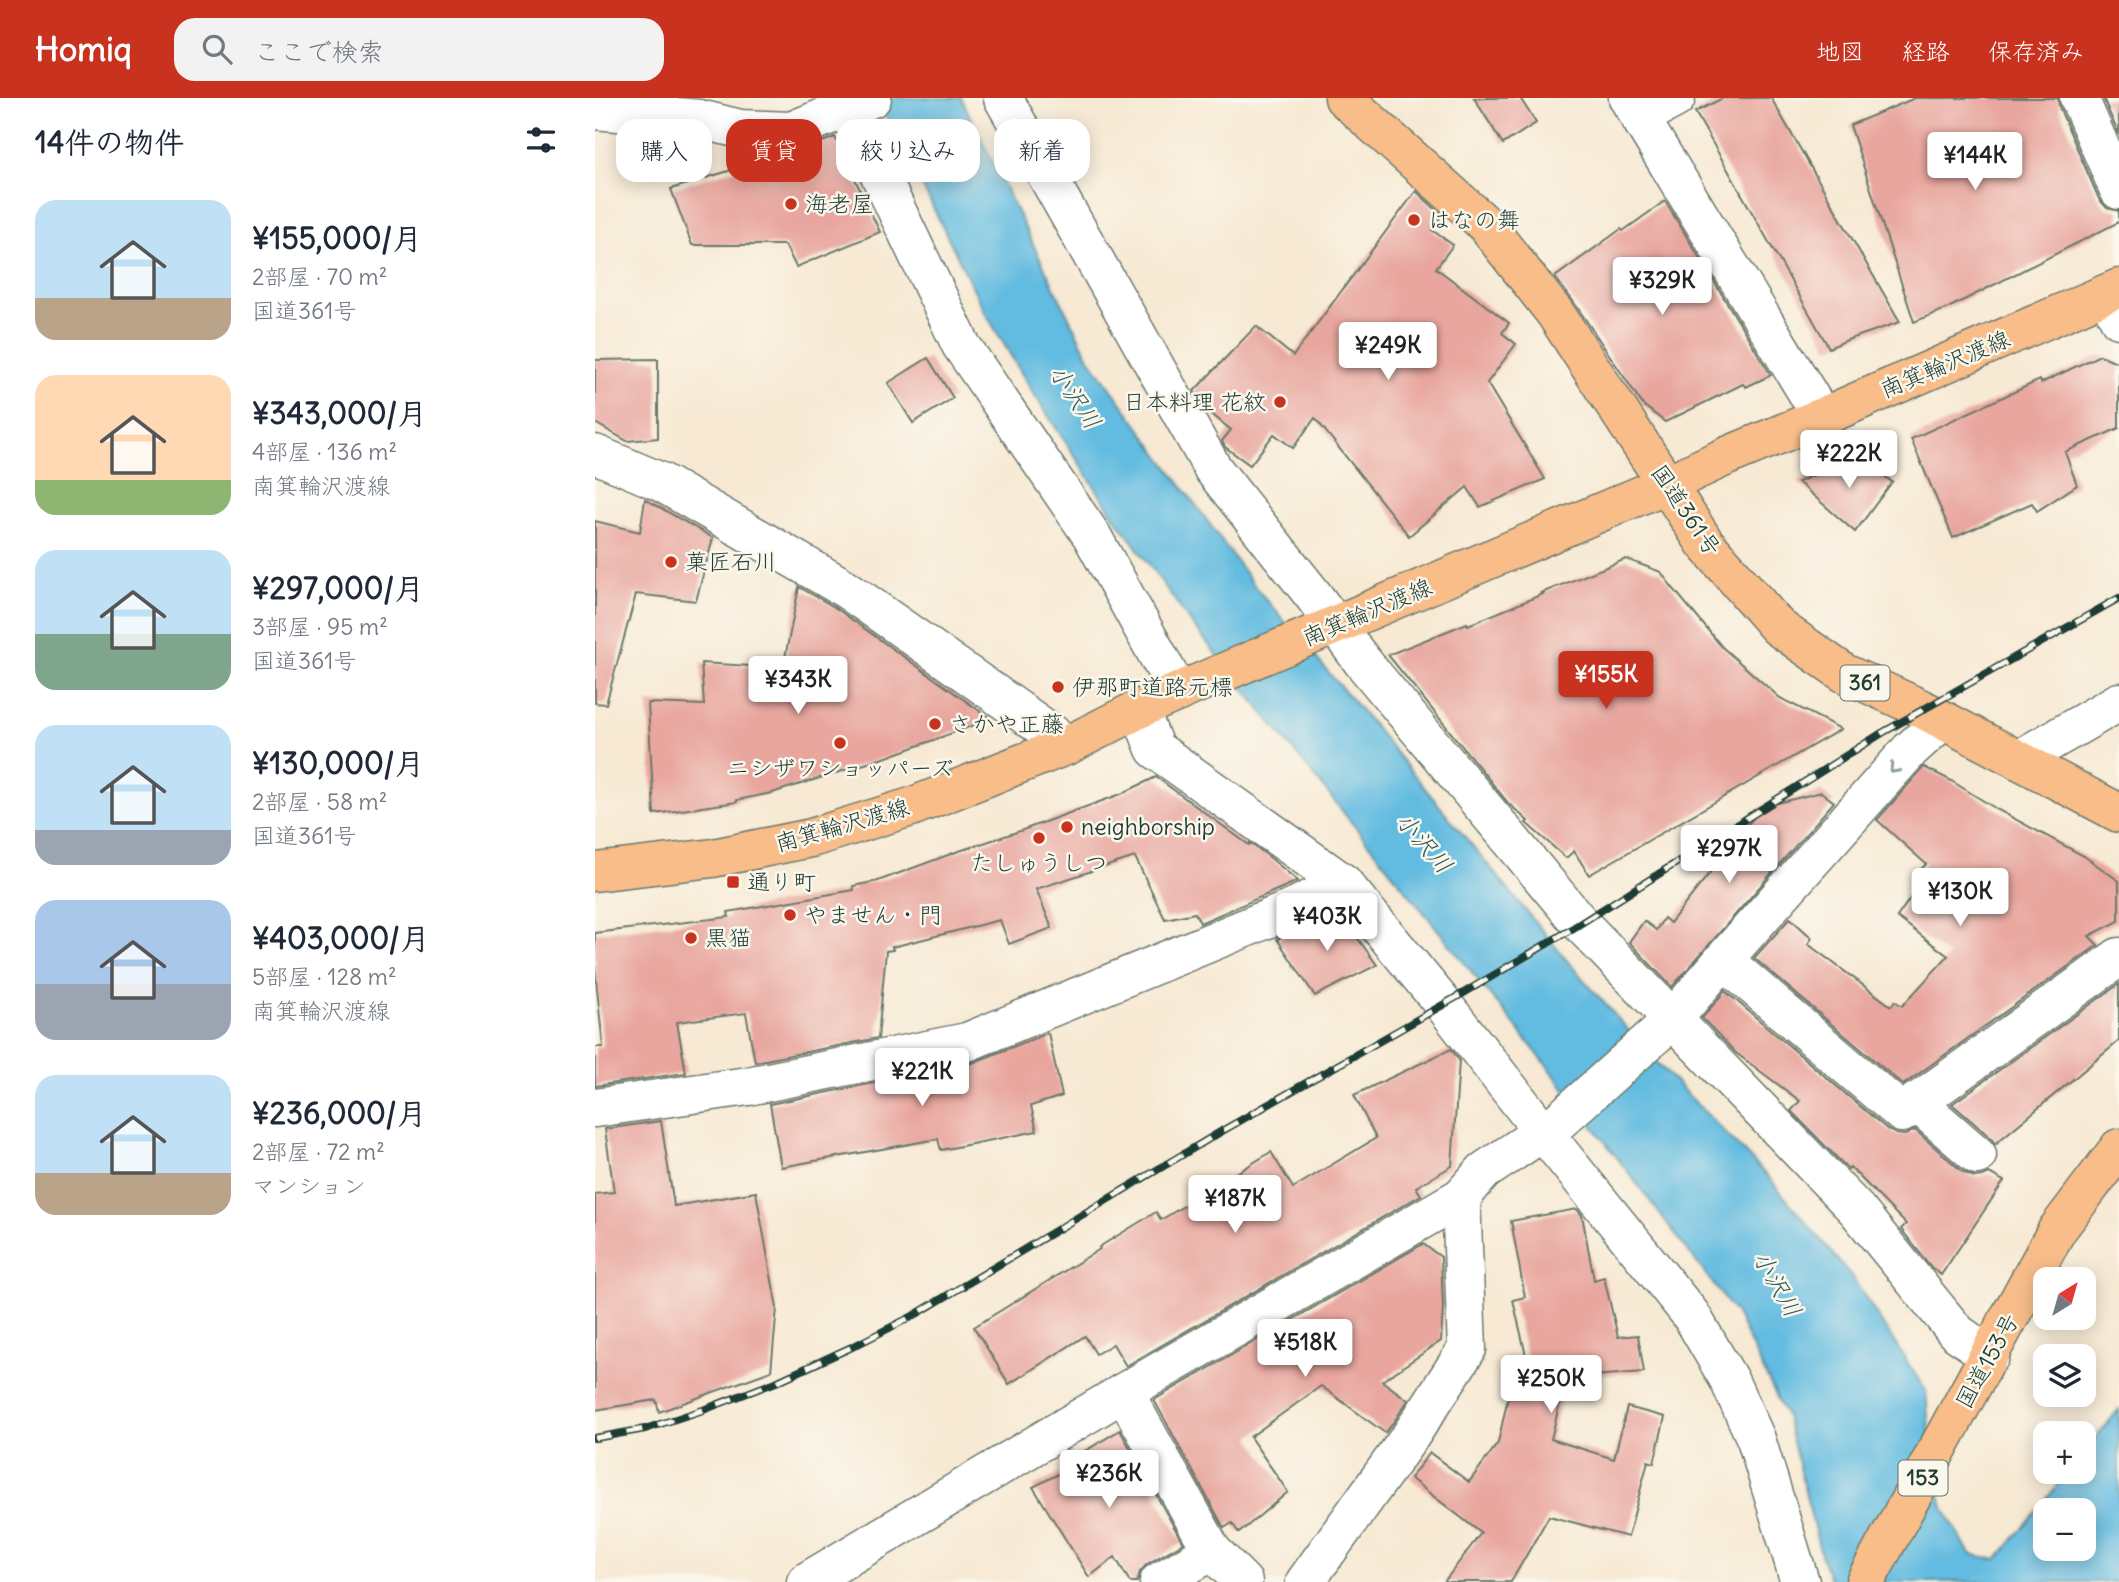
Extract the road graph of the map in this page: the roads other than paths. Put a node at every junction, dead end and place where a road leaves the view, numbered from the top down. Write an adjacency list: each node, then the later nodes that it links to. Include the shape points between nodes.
1 (1003, 98): 13 (street, via 1213,469 1313,595)
2 (1344, 98): 12 (main road, 国道361号 / 361, via 1485,225 1555,313)
3 (1675, 98): 6 (street)
4 (2079, 98): 8 (street)
5 (856, 102): 7 (street, via 790,131); 14 (street, via 961,345)
6 (1634, 108): 10 (street)
7 (595, 110)
8 (2119, 190)
9 (2115, 301): 10 (main road, 南箕輪沢渡線)
10 (1822, 417): 12 (main road, 南箕輪沢渡線)
11 (595, 454): 18 (street, via 661,482 846,589)
12 (1668, 484): 13 (main road, 南箕輪沢渡線); 17 (main road, 国道361号 / 361, via 1705,543 1777,627 1844,673)
13 (1326, 630): 14 (main road, 南箕輪沢渡線); 25 (street)
14 (1193, 686): 16 (main road, 南箕輪沢渡線)
15 (2119, 702): 19 (street)
16 (1139, 709): 18 (main road, 南箕輪沢渡線); 22 (street, via 1155,749)
17 (1942, 721): 19 (main road, 国道361号 / 361); 24 (street, one-way to 24, via 1911,749)
18 (1068, 744): 21 (main road, 南箕輪沢渡線, via 911,807 811,838 713,858)
19 (2018, 760): 20 (main road, 国道361号 / 361)
20 (2119, 813)
21 (595, 872)
22 (1343, 883): 27 (street, via 1289,910 967,1042 748,1086); 28 (street)
23 (2119, 957): 26 (street)
24 (1723, 960): 25 (street); 26 (street, via 1902,1113)
25 (1668, 1024): 28 (street); 32 (street, via 1857,1210)
26 (1916, 1102): 30 (street)
27 (595, 1108)
28 (1550, 1127): 31 (street, via 1485,1171); 39 (street, via 1691,1315 1729,1380 1756,1439)
29 (2119, 1147): 32 (main road, 国道153号 / 153, via 2057,1230)
30 (1977, 1155)
31 (1461, 1197): 33 (street); 38 (street, via 1467,1349)
32 (1985, 1364): 40 (main road, 国道153号 / 153)
33 (1124, 1392): 34 (street); 35 (street)
34 (1212, 1551): 36 (street); 37 (street)
35 (806, 1582)
36 (1159, 1582)
37 (1243, 1582)
38 (1305, 1582)
39 (1800, 1582)
40 (1865, 1582)

